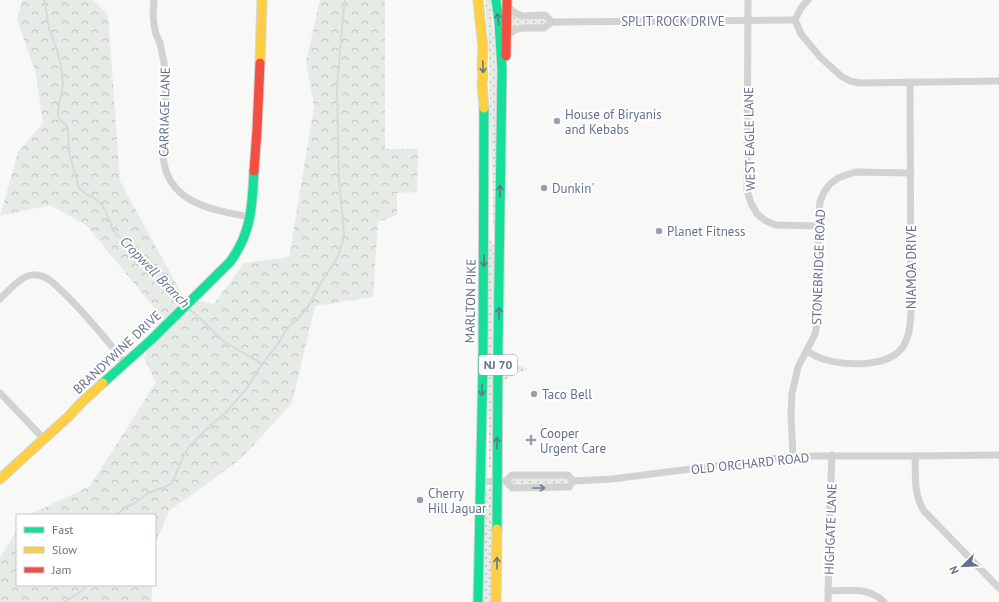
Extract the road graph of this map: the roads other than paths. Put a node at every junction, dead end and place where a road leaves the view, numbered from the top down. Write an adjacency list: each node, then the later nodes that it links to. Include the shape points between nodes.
1 (154, 0): 17 (street, CARRIAGE LANE, via 156,34 164,62 165,172 174,187 187,199 212,209)
2 (262, 0): 17 (main road, BRANDYWINE DRIVE)
3 (478, 0): 16 (main road, MARLTON PIKE / NJ 70, one-way to 16, via 483,48 482,83 485,114)
4 (496, 0): 14 (main road, NJ 70, one-way to 4)
5 (748, 0): 9 (street, WEST EAGLE LANE)
6 (808, 0): 8 (street, via 800,8)
7 (507, 3): 10 (street, SPLIT ROCK DRIVE, via 515,13 522,16 545,15); 11 (main road)
8 (795, 20): 9 (street, SPLIT ROCK DRIVE); 13 (street, via 801,34 821,58 850,81)
9 (748, 21): 10 (street, SPLIT ROCK DRIVE); 18 (street, WEST EAGLE LANE, via 748,190 751,203 757,214 776,225)
10 (552, 22): 11 (street, SPLIT ROCK DRIVE, via 544,28 522,28)
11 (507, 35): 14 (main road)
12 (999, 81): 13 (street)
13 (910, 82): 15 (street, NIAMOA DRIVE)
14 (502, 90): 19 (main road, NJ 70, one-way to 14)
15 (911, 173): 18 (street, STONEBRIDGE ROAD, via 856,172 838,178 824,192 820,202); 21 (street, NIAMOA DRIVE, via 911,312 908,337 904,346 888,359 854,364 836,363)
16 (484, 216): 19 (main road, via 488,233); 31 (main road, MARLTON PIKE / NJ 70, one-way to 31)
17 (250, 217): 22 (main road, BRANDYWINE DRIVE, via 244,239 234,257)
18 (818, 226): 21 (street, STONEBRIDGE ROAD, via 819,314 816,334)
19 (499, 248): 32 (main road, NJ 70, one-way to 19)
20 (0, 299): 22 (street, via 18,282 30,275 50,280 100,330)
21 (807, 351): 27 (street, STONEBRIDGE ROAD, via 798,367 792,393)
22 (126, 363): 24 (main road, BRANDYWINE DRIVE)
23 (0, 393): 24 (street)
24 (44, 439): 29 (main road, BRANDYWINE DRIVE)
25 (832, 455): 27 (street, OLD ORCHARD ROAD); 28 (street, OLD ORCHARD ROAD); 34 (street, HIGHGATE LANE)
26 (999, 455): 28 (street, OLD ORCHARD ROAD)
27 (793, 456): 30 (street, OLD ORCHARD ROAD, via 612,479)
28 (915, 456): 33 (street, via 916,492 924,511)
29 (0, 479)
30 (573, 481): 32 (street, OLD ORCHARD ROAD, one-way to 30, via 512,488 528,488 569,487); 32 (street, OLD ORCHARD ROAD, via 568,475 512,475)
31 (481, 482): 32 (street, OLD ORCHARD ROAD); 35 (main road, MARLTON PIKE / NJ 70)
32 (501, 482): 36 (main road, NJ 70, one-way to 32)
33 (999, 588)
34 (828, 591): 37 (street, HIGHGATE LANE); 38 (street, via 863,591)
35 (478, 602)
36 (496, 602)
37 (828, 602)
38 (884, 602)

